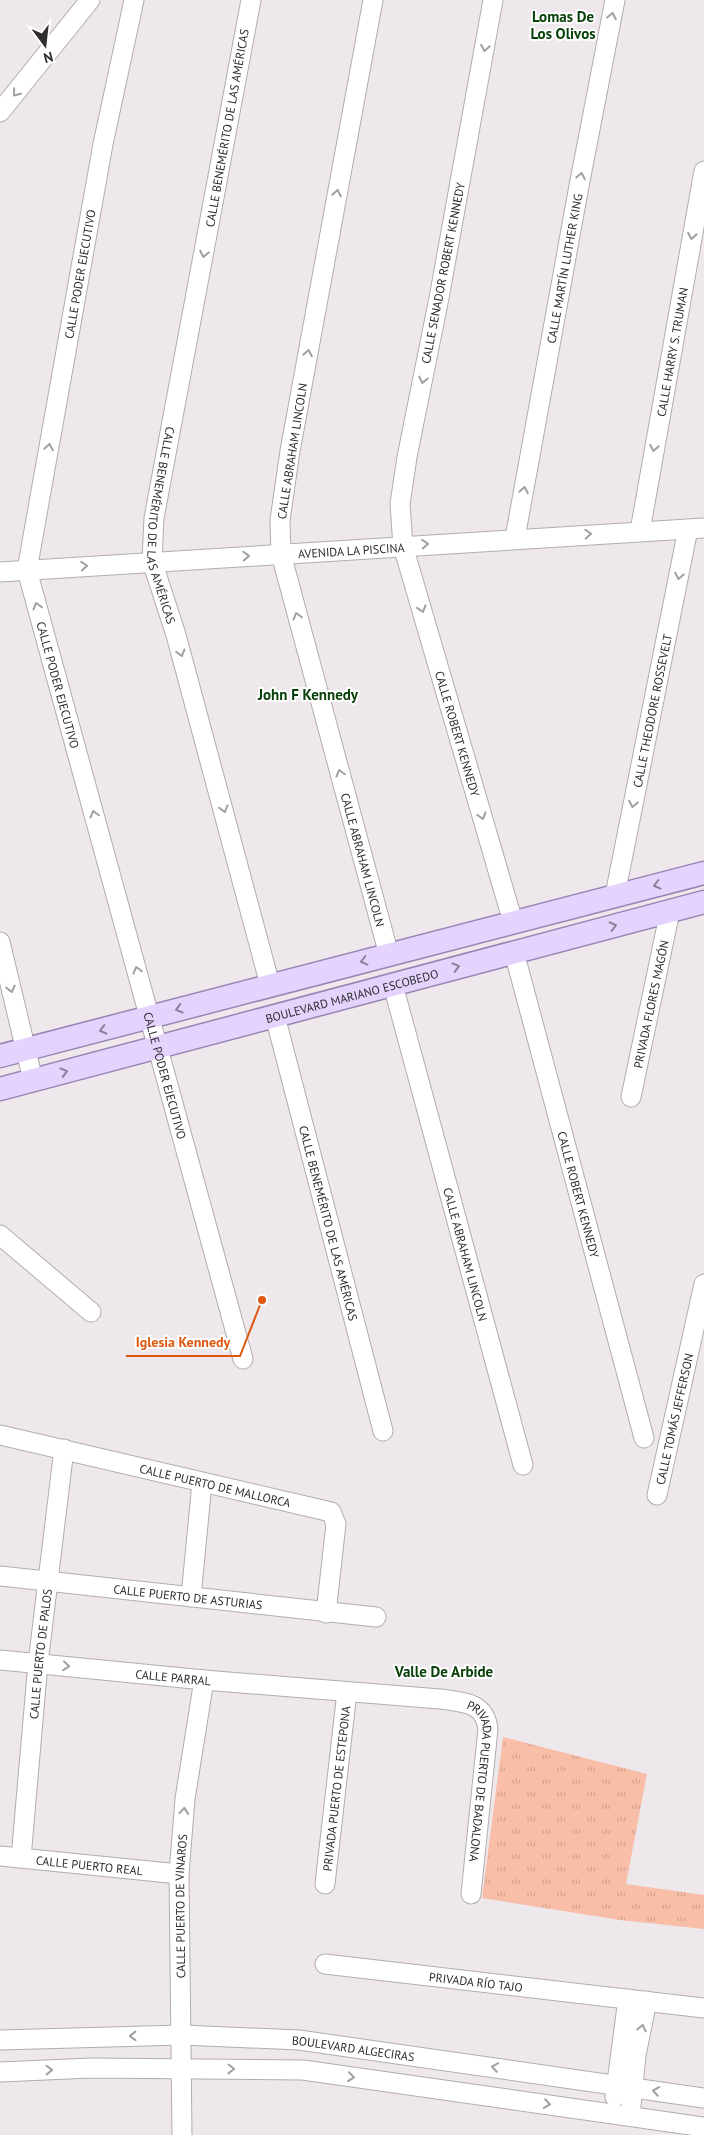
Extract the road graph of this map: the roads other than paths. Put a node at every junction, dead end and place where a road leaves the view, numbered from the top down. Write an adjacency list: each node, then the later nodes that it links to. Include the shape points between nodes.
1 (90, 0): 7 (street, one-way to 7)
2 (134, 0): 15 (street, CALLE PODER EJECUTIVO, one-way to 2, via 104,144)
3 (251, 0): 14 (street, CALLE BENEMÉRITO DE LAS AMÉRICAS, one-way to 14, via 154,518)
4 (373, 0): 13 (street, CALLE ABRAHAM LINCOLN, one-way to 4, via 280,520 290,450)
5 (493, 0): 12 (street, CALLE SENADOR ROBERT KENNEDY, one-way to 12, via 441,289 406,458 400,504)
6 (615, 0): 11 (street, CALLE MARTÍN LUTHER KING, one-way to 6)
7 (0, 112)
8 (704, 171): 10 (street, CALLE HARRY S. TRUMAN, one-way to 10)
9 (696, 528): 10 (street, AVENIDA LA PISCINA); 18 (street, CALLE THEODORE ROSSEVELT, one-way to 18)
10 (640, 531): 11 (street, AVENIDA LA PISCINA, one-way to 10)
11 (515, 538): 12 (street, AVENIDA LA PISCINA, one-way to 11)
12 (402, 546): 13 (street, AVENIDA LA PISCINA); 21 (street, CALLE ROBERT KENNEDY, one-way to 21)
13 (281, 554): 14 (street, AVENIDA LA PISCINA, one-way to 13); 24 (street, CALLE ABRAHAM LINCOLN, one-way to 13)
14 (152, 561): 15 (street, AVENIDA LA PISCINA, one-way to 14); 25 (street, CALLE BENEMÉRITO DE LAS AMÉRICAS, one-way to 25, via 176,635)
15 (27, 570): 16 (street, AVENIDA LA PISCINA); 28 (street, CALLE PODER EJECUTIVO, one-way to 15)
16 (0, 572)
17 (704, 873): 18 (main road, one-way to 18)
18 (615, 895): 21 (main road)
19 (704, 902): 20 (main road, BOULEVARD MARIANO ESCOBEDO)
20 (670, 911): 23 (main road, BOULEVARD MARIANO ESCOBEDO, one-way to 20); 34 (street, PRIVADA FLORES MAGÓN)
21 (513, 922): 24 (main road)
22 (0, 942): 30 (street, one-way to 30)
23 (514, 952): 26 (main road, BOULEVARD MARIANO ESCOBEDO, one-way to 23); 41 (street, CALLE ROBERT KENNEDY)
24 (389, 955): 25 (main road, one-way to 25)
25 (270, 985): 28 (main road, one-way to 28)
26 (393, 985): 27 (main road, BOULEVARD MARIANO ESCOBEDO); 43 (street, CALLE ABRAHAM LINCOLN)
27 (275, 1016): 29 (main road, BOULEVARD MARIANO ESCOBEDO); 39 (street, CALLE BENEMÉRITO DE LAS AMÉRICAS)
28 (150, 1017): 29 (street, CALLE PODER EJECUTIVO); 30 (main road, one-way to 30)
29 (158, 1048): 32 (main road, BOULEVARD MARIANO ESCOBEDO, one-way to 29); 38 (street, CALLE PODER EJECUTIVO)
30 (25, 1050): 31 (main road); 32 (street)
31 (0, 1056)
32 (33, 1080): 33 (main road, BOULEVARD MARIANO ESCOBEDO)
33 (0, 1089)
34 (631, 1097)
35 (0, 1235): 37 (street)
36 (704, 1284): 45 (street, CALLE TOMÁS JEFFERSON)
37 (91, 1312)
38 (243, 1359)
39 (383, 1431)
40 (0, 1435): 42 (street, CALLE PUERTO DE MALLORCA)
41 (644, 1438)
42 (64, 1450): 44 (street, CALLE PUERTO DE MALLORCA); 47 (street, CALLE PUERTO DE PALOS)
43 (523, 1465)
44 (202, 1483): 48 (street); 49 (street, CALLE PUERTO DE MALLORCA, via 331,1512 336,1524)
45 (657, 1495)
46 (0, 1576): 47 (street, CALLE PUERTO DE ASTURIAS)
47 (47, 1582): 48 (street, CALLE PUERTO DE ASTURIAS); 52 (street, CALLE PUERTO DE PALOS)
48 (191, 1597): 49 (street, CALLE PUERTO DE ASTURIAS)
49 (326, 1612): 50 (street, CALLE PUERTO DE ASTURIAS)
50 (376, 1617)
51 (0, 1660): 52 (street, CALLE PARRAL)
52 (38, 1663): 53 (street, CALLE PARRAL, one-way to 53); 56 (street, CALLE PUERTO DE PALOS)
53 (204, 1680): 54 (street, CALLE PARRAL); 57 (street, CALLE PUERTO DE VINAROS, one-way to 53, via 185,1799)
54 (347, 1692): 58 (street, PRIVADA PUERTO DE ESTEPONA); 59 (street, PRIVADA PUERTO DE BADALONA, via 470,1703 484,1714 488,1729)
55 (0, 1856): 56 (street, CALLE PUERTO REAL)
56 (21, 1858): 57 (street, CALLE PUERTO REAL)
57 (179, 1874): 64 (street, CALLE PUERTO DE VINAROS)
58 (325, 1884)
59 (471, 1894)
60 (325, 1964): 61 (street, PRIVADA RÍO TAJO)
61 (628, 1999): 62 (street, PRIVADA RÍO TAJO); 68 (street)
62 (647, 2001): 63 (street, PRIVADA RÍO TAJO); 68 (street, one-way to 62)
63 (704, 2008)
64 (182, 2035): 65 (street, BOULEVARD ALGECIRAS, one-way to 65); 66 (street, CALLE PUERTO DE VINAROS); 68 (street, BOULEVARD ALGECIRAS, one-way to 64, via 299,2040)
65 (0, 2040)
66 (182, 2068): 67 (street, one-way to 66); 70 (street, one-way to 70, via 302,2070); 72 (street, CALLE PUERTO DE VINAROS)
67 (0, 2072)
68 (624, 2086): 69 (street, BOULEVARD ALGECIRAS, one-way to 68); 70 (street)
69 (704, 2098)
70 (622, 2115): 71 (street)
71 (704, 2127)
72 (182, 2135)

